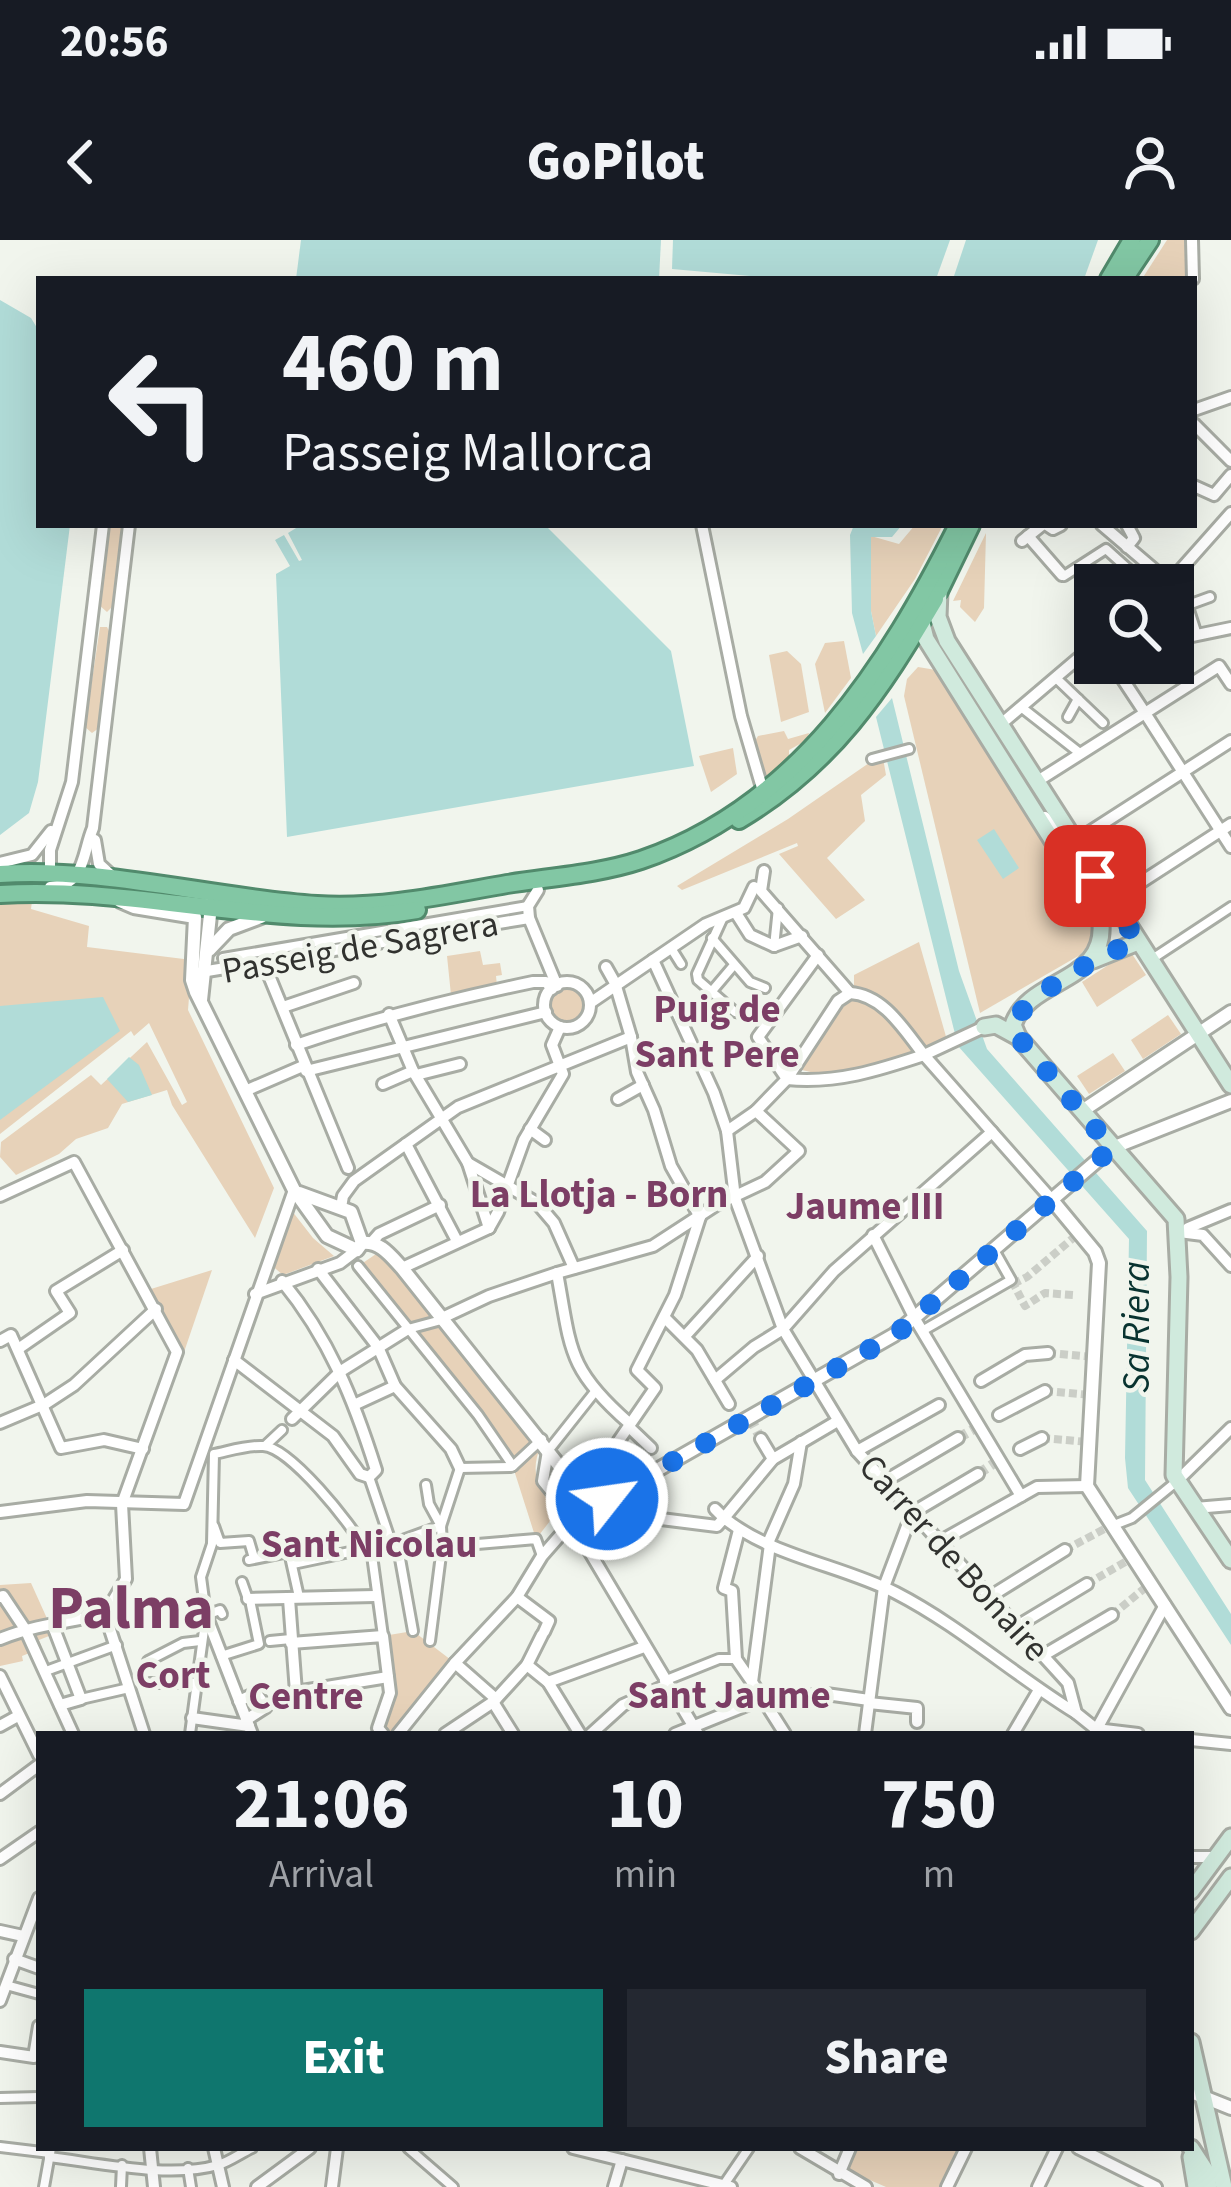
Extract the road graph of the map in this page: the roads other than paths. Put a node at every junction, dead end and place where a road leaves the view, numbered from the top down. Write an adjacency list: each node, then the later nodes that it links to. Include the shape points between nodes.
1 (1132, 240): 4 (highway)
2 (1150, 240): 5 (highway)
3 (1192, 240): 6 (street)
4 (1111, 276)
5 (1126, 276)
6 (1193, 276)
7 (1231, 397): 8 (street)
8 (1197, 409)
9 (1197, 427): 10 (street)
10 (1231, 461)
11 (1231, 476): 12 (street, via 1214,495)
12 (1197, 487)
13 (1230, 516): 25 (street)
14 (103, 528): 59 (street)
15 (129, 528): 61 (street)
16 (703, 528): 58 (street, via 741,716)
17 (957, 528): 27 (highway)
18 (969, 528): 27 (highway)
19 (1040, 528): 26 (street, via 1025,538)
20 (1107, 528): 23 (street)
21 (1128, 528): 23 (street)
22 (1143, 528): 23 (street)
23 (1131, 542): 24 (street)
24 (1147, 563): 26 (street, via 1136,576 1106,549)
25 (1186, 564)
26 (1065, 577)
27 (932, 594): 30 (highway); 33 (main road); 34 (highway)
28 (1210, 596): 29 (street)
29 (1194, 608)
30 (921, 623): 33 (main road); 34 (main road); 38 (main road); 40 (highway)
31 (1194, 625): 35 (street)
32 (1231, 628): 35 (street)
33 (941, 629): 50 (main road)
34 (899, 633): 58 (highway, via 813,750)
35 (1197, 635): 36 (street)
36 (1194, 636)
37 (1231, 658): 41 (street)
38 (940, 661): 40 (main road, via 920,655); 53 (main road)
39 (1074, 662): 42 (street)
40 (896, 663): 58 (highway, via 837,743)
41 (1219, 665): 44 (street); 47 (street)
42 (1056, 678): 45 (street); 46 (street)
43 (1126, 684): 47 (street)
44 (1231, 685)
45 (1025, 699): 50 (street); 54 (street)
46 (1078, 699): 48 (street); 49 (street)
47 (1145, 713): 54 (street); 56 (street)
48 (1068, 717)
49 (1103, 723)
50 (1000, 724): 53 (main road); 57 (main road)
51 (1231, 741): 56 (street)
52 (909, 749): 55 (street)
53 (999, 754): 60 (main road)
54 (1081, 754): 57 (street)
55 (876, 757)
56 (1183, 772): 62 (street); 63 (street)
57 (1036, 782): 63 (main road)
58 (770, 794): 73 (highway, via 662,851 593,870 352,906); 75 (highway, via 657,864)
59 (67, 802): 65 (street, via 34,853); 68 (street, via 50,850)
60 (1034, 810): 63 (street); 90 (main road, via 1102,924)
61 (93, 828): 68 (street, via 84,863); 69 (street, via 99,864)
62 (1226, 828): 64 (street); 74 (street)
63 (1074, 842): 74 (main road)
64 (1231, 847)
65 (0, 863)
66 (764, 871): 78 (street, via 760,891)
67 (0, 874): 68 (highway)
68 (62, 883): 69 (highway); 71 (highway); 72 (highway)
69 (130, 883): 73 (highway)
70 (754, 887): 80 (street, via 749,903)
71 (0, 891)
72 (105, 894): 73 (highway); 96 (street, via 134,908 194,916)
73 (192, 897): 76 (highway)
74 (1112, 902): 83 (main road)
75 (532, 905): 79 (highway, via 368,918); 88 (street, Passeig de Sagrera); 92 (street, Passeig de Sagrera); 99 (street)
76 (210, 907): 79 (highway); 87 (street)
77 (1231, 907): 91 (street)
78 (778, 908): 81 (street); 84 (street)
79 (276, 915): 87 (street, via 229,929)
80 (729, 915): 82 (street); 84 (street); 85 (street)
81 (802, 936): 84 (street); 86 (street)
82 (712, 938): 94 (street); 101 (street, via 697,974)
83 (1138, 942): 90 (main road); 91 (main road)
84 (774, 947)
85 (671, 948): 89 (street); 93 (street)
86 (818, 955): 102 (street); 121 (street, via 758,1037)
87 (206, 956): 96 (street)
88 (223, 958)
89 (652, 960): 98 (street); 132 (street, Carrer de Bonaire)
90 (1093, 960): 113 (main road, via 1021,1010 1013,1025)
91 (1150, 960): 111 (main road)
92 (263, 961): 96 (street, Passeig de Sagrera); 104 (street)
93 (681, 964)
94 (734, 965): 100 (street); 101 (street)
95 (606, 967): 98 (street)
96 (197, 971): 125 (street, via 193,986)
97 (354, 983): 104 (street)
98 (615, 983): 103 (street); 112 (street)
99 (555, 987): 103 (street, via 584,985); 105 (street, via 547,991); 107 (street, via 533,982)
100 (765, 988)
101 (712, 992): 108 (street, via 735,1012)
102 (850, 993): 116 (street, via 881,1004); 121 (street)
103 (590, 1004): 109 (street, via 581,1024)
104 (283, 1007): 114 (street)
105 (546, 1012): 109 (street); 115 (street)
106 (1231, 1012): 111 (street)
107 (389, 1014): 114 (street); 115 (street)
108 (759, 1017)
109 (560, 1027): 118 (street, via 552,1045)
110 (984, 1027): 113 (main road); 116 (street)
111 (1198, 1033): 124 (main road); 129 (street)
112 (631, 1037): 118 (street); 123 (street)
113 (1018, 1037): 129 (main road)
114 (296, 1045): 119 (street)
115 (402, 1049): 119 (street); 120 (street)
116 (924, 1055): 121 (street, via 861,1076); 133 (street)
117 (460, 1064): 120 (street)
118 (557, 1066): 130 (street); 131 (street, via 563,1074)
119 (305, 1068): 125 (street); 138 (street)
120 (414, 1073): 122 (street); 130 (street)
121 (787, 1078): 128 (street)
122 (383, 1084)
123 (643, 1085): 126 (street); 147 (street, via 671,1166)
124 (1231, 1085)
125 (245, 1091): 140 (street)
126 (618, 1099)
127 (1231, 1100): 136 (street)
128 (756, 1111): 132 (street); 142 (street, via 799,1150)
129 (1082, 1111): 136 (main road)
130 (439, 1120): 135 (street); 137 (street)
131 (530, 1130): 134 (street); 139 (street)
132 (727, 1131): 142 (street, Carrer de Bonaire)
133 (992, 1132): 143 (street); 152 (street)
134 (545, 1140)
135 (406, 1144): 138 (street); 144 (street)
136 (1105, 1153): 143 (street); 151 (main road, via 1173,1215)
137 (468, 1163): 139 (street); 149 (street)
138 (352, 1176): 145 (street)
139 (508, 1184): 149 (street); 162 (street, via 554,1223)
140 (294, 1190): 145 (street); 150 (street); 159 (street)
141 (0, 1196): 155 (street, via 74,1162)
142 (735, 1198): 147 (street); 158 (street, Carrer de Bonaire)
143 (1052, 1200): 156 (street); 216 (street, via 1099,1264)
144 (440, 1205): 154 (street); 157 (street, via 379,1234)
145 (340, 1207): 148 (street); 150 (street, via 325,1214)
146 (1231, 1210): 151 (street)
147 (700, 1217): 162 (street, via 653,1246); 168 (street)
148 (355, 1222): 153 (street, via 350,1236); 157 (street)
149 (489, 1228): 154 (street)
150 (322, 1229): 153 (street)
151 (1179, 1232): 160 (street, via 1203,1235); 214 (main road)
152 (873, 1234): 170 (street); 172 (street)
153 (335, 1240): 157 (street)
154 (458, 1241): 161 (street)
155 (123, 1250): 167 (street); 176 (street, via 56,1291 70,1313)
156 (994, 1250): 170 (street); 170 (street, via 1011,1280)
157 (363, 1252): 161 (street, via 384,1252); 163 (street); 171 (street)
158 (758, 1256): 172 (street, Carrer de Bonaire); 173 (street)
159 (265, 1266): 165 (street); 166 (street)
160 (1231, 1266)
161 (402, 1268): 169 (street)
162 (574, 1268): 164 (street)
163 (318, 1269): 165 (street); 175 (street)
164 (557, 1273): 169 (street); 185 (street, via 573,1356)
165 (279, 1282): 166 (street); 179 (street, via 310,1315)
166 (255, 1294): 178 (street)
167 (156, 1310): 186 (street); 204 (street, via 177,1352)
168 (665, 1318): 173 (street); 194 (street, via 637,1370 655,1388)
169 (444, 1319): 171 (street); 201 (street)
170 (918, 1325): 181 (street); 217 (street)
171 (408, 1329): 175 (street); 208 (street)
172 (783, 1330): 180 (street); 181 (street, Carrer de Bonaire)
173 (686, 1335): 180 (street)
174 (5, 1338): 176 (street)
175 (378, 1347): 179 (street); 183 (street)
176 (18, 1348): 186 (street)
177 (1048, 1353): 182 (street, via 1025,1355)
178 (234, 1360): 190 (street); 219 (street, via 184,1504)
179 (341, 1371): 187 (street); 190 (street)
180 (715, 1381): 188 (street)
181 (813, 1382): 192 (street, Carrer de Bonaire); 221 (street)
182 (981, 1382)
183 (394, 1386): 187 (street); 209 (street)
184 (1045, 1391): 191 (street)
185 (594, 1393): 194 (street); 201 (street)
186 (45, 1404): 193 (street); 204 (street, via 62,1448 104,1440)
187 (356, 1404): 212 (street, via 376,1470)
188 (728, 1404)
189 (939, 1406): 206 (street)
190 (296, 1415): 212 (street, via 333,1436)
191 (999, 1415)
192 (836, 1421): 200 (street); 206 (street, Carrer de Bonaire)
193 (0, 1423)
194 (629, 1425): 203 (street); 210 (street)
195 (1231, 1428): 214 (street)
196 (282, 1430): 202 (street)
197 (958, 1438): 213 (street)
198 (1042, 1438): 205 (street)
199 (761, 1439): 207 (street)
200 (801, 1442): 207 (street); 233 (street)
201 (543, 1444): 208 (street); 221 (street); 227 (street, via 543,1481)
202 (266, 1445): 226 (street, via 214,1454); 236 (street, via 286,1456)
203 (651, 1448)
204 (143, 1449): 219 (street)
205 (1019, 1449)
206 (857, 1451): 213 (street, Carrer de Bonaire)
207 (773, 1459): 224 (street)
208 (513, 1466): 209 (street)
209 (460, 1468): 228 (street)
210 (598, 1471)
211 (978, 1474): 225 (street)
212 (369, 1477): 231 (street)
213 (885, 1481): 225 (street, Carrer de Bonaire)
214 (1176, 1482): 222 (main road); 229 (street, via 1132,1519)
215 (426, 1485): 228 (street)
216 (1087, 1486): 217 (street, via 1037,1486); 229 (street)
217 (1021, 1496): 232 (street)
218 (643, 1501): 224 (street, via 645,1517 717,1526)
219 (122, 1504): 223 (street); 252 (street, via 126,1579)
220 (1231, 1505): 222 (street)
221 (592, 1507): 227 (street)
222 (1195, 1508): 240 (main road)
223 (1, 1510)
224 (719, 1513): 230 (street)
225 (912, 1513): 232 (street, Carrer de Bonaire); 244 (street)
226 (211, 1519): 238 (street, via 218,1542 248,1541 252,1559); 254 (street, via 201,1577)
227 (570, 1524): 239 (street); 267 (street)
228 (440, 1526): 231 (street); 235 (street)
229 (1110, 1526): 251 (street)
230 (739, 1530): 233 (street); 270 (street, via 724,1588 732,1591)
231 (394, 1542): 236 (street); 259 (street)
232 (938, 1542): 245 (street, Carrer de Bonaire)
233 (769, 1544): 244 (street); 279 (street)
234 (304, 1546): 238 (street)
235 (442, 1547): 239 (street, via 536,1539); 262 (street)
236 (368, 1548): 241 (street); 246 (street)
237 (1065, 1550): 245 (street)
238 (290, 1552): 241 (street)
239 (542, 1556): 248 (street)
240 (1231, 1560)
241 (293, 1564): 249 (street)
242 (242, 1582): 250 (street)
243 (1088, 1584): 256 (street)
244 (884, 1587): 284 (street); 290 (street)
245 (991, 1595): 256 (street, Carrer de Bonaire)
246 (375, 1596): 249 (street); 260 (street)
247 (0, 1597): 258 (street)
248 (517, 1597): 273 (street); 274 (street, via 549,1621)
249 (294, 1599): 250 (street); 264 (street)
250 (250, 1602): 269 (street, via 259,1644)
251 (1165, 1605): 292 (street); 314 (street)
252 (105, 1614): 257 (street); 266 (street)
253 (222, 1614): 254 (street)
254 (206, 1615): 265 (street); 269 (street)
255 (1112, 1615): 268 (street)
256 (1019, 1625): 268 (street, Carrer de Bonaire)
257 (52, 1626): 258 (street); 272 (street)
258 (25, 1629): 261 (street); 275 (street)
259 (413, 1631)
260 (383, 1636): 264 (street); 277 (street)
261 (0, 1639)
262 (430, 1640)
263 (270, 1641): 264 (street)
264 (291, 1641): 277 (street, via 296,1692)
265 (200, 1642): 271 (street); 281 (street)
266 (117, 1646): 272 (street); 283 (street)
267 (644, 1647): 278 (street); 282 (street)
268 (1044, 1655): 293 (street, Carrer de Bonaire, via 1068,1683)
269 (221, 1656): 289 (street)
270 (736, 1659): 279 (street); 282 (street)
271 (148, 1661)
272 (67, 1663): 275 (street); 287 (street)
273 (455, 1664): 288 (street); 305 (street)
274 (527, 1665): 278 (street); 288 (street)
275 (46, 1671): 291 (street)
276 (0, 1676): 294 (street)
277 (388, 1677): 304 (street)
278 (548, 1682): 308 (street)
279 (752, 1682): 285 (street)
280 (150, 1683): 281 (street)
281 (196, 1683): 295 (street)
282 (665, 1683): 300 (street); 309 (street)
283 (129, 1688): 287 (street); 302 (street)
284 (1039, 1690): 293 (street); 312 (street)
285 (764, 1698): 300 (street); 310 (street)
286 (788, 1698): 290 (street)
287 (81, 1699): 291 (street)
288 (494, 1700): 306 (street); 307 (street)
289 (238, 1701): 298 (street); 298 (street, via 256,1693 266,1707)
290 (869, 1701): 296 (street, via 917,1708); 311 (street)
291 (60, 1705): 301 (street)
292 (1231, 1708)
293 (1076, 1712): 313 (street, Carrer de Bonaire)
294 (18, 1716): 297 (street); 317 (street)
295 (192, 1718): 299 (street); 303 (street)
296 (917, 1722)
297 (0, 1726)
298 (249, 1727): 299 (street)
299 (225, 1728)
300 (695, 1729)
301 (73, 1731)
302 (143, 1731)
303 (190, 1731)
304 (379, 1731)
305 (400, 1731)
306 (450, 1731)
307 (511, 1731)
308 (578, 1731)
309 (594, 1731)
310 (784, 1731)
311 (865, 1731)
312 (1015, 1731)
313 (1094, 1731)
314 (1096, 1731)
315 (1194, 1740): 316 (street)
316 (1228, 1741)
317 (36, 1749)
318 (36, 1767): 319 (street)
319 (0, 1794)
320 (36, 1834): 324 (street)
321 (1231, 1837): 323 (main road)
322 (1194, 1857): 323 (street)
323 (1216, 1857): 326 (main road)
324 (0, 1859)
325 (1231, 1877): 328 (main road)
326 (1194, 1887)
327 (36, 1908): 330 (street)
328 (1194, 1927)
329 (0, 1931): 330 (street)
330 (23, 1936): 331 (street)
331 (5, 1968): 332 (street); 333 (street); 334 (street)
332 (36, 1968)
333 (36, 1992)
334 (0, 2001)
335 (0, 2052): 336 (street)
336 (36, 2057)
337 (1198, 2094): 340 (street); 381 (main road)
338 (36, 2097): 339 (street)
339 (0, 2098)
340 (1231, 2108)
341 (0, 2147): 357 (street)
342 (150, 2151): 362 (street)
343 (215, 2151): 360 (street)
344 (246, 2151): 360 (street)
345 (306, 2151): 371 (street)
346 (339, 2151): 372 (street)
347 (411, 2151): 373 (street)
348 (747, 2151): 365 (street)
349 (804, 2151): 363 (street)
350 (849, 2151): 363 (street)
351 (965, 2151): 376 (street)
352 (1056, 2151): 377 (street)
353 (1083, 2151): 364 (street)
354 (1190, 2151): 379 (main road)
355 (1192, 2151): 380 (main road)
356 (606, 2152): 358 (street)
357 (50, 2153): 359 (street); 366 (street)
358 (622, 2160): 365 (street); 374 (street)
359 (122, 2165): 362 (street); 367 (street)
360 (218, 2165): 361 (street); 370 (street)
361 (188, 2168): 362 (street); 369 (street)
362 (152, 2169): 368 (street)
363 (839, 2174): 375 (street)
364 (1130, 2181): 378 (street)
365 (726, 2186)
366 (44, 2187)
367 (121, 2187)
368 (154, 2187)
369 (191, 2187)
370 (224, 2187)
371 (257, 2187)
372 (332, 2187)
373 (453, 2187)
374 (614, 2187)
375 (866, 2187)
376 (947, 2187)
377 (1038, 2187)
378 (1156, 2187)
379 (1196, 2187)
380 (1209, 2187)
381 (1224, 2187)

